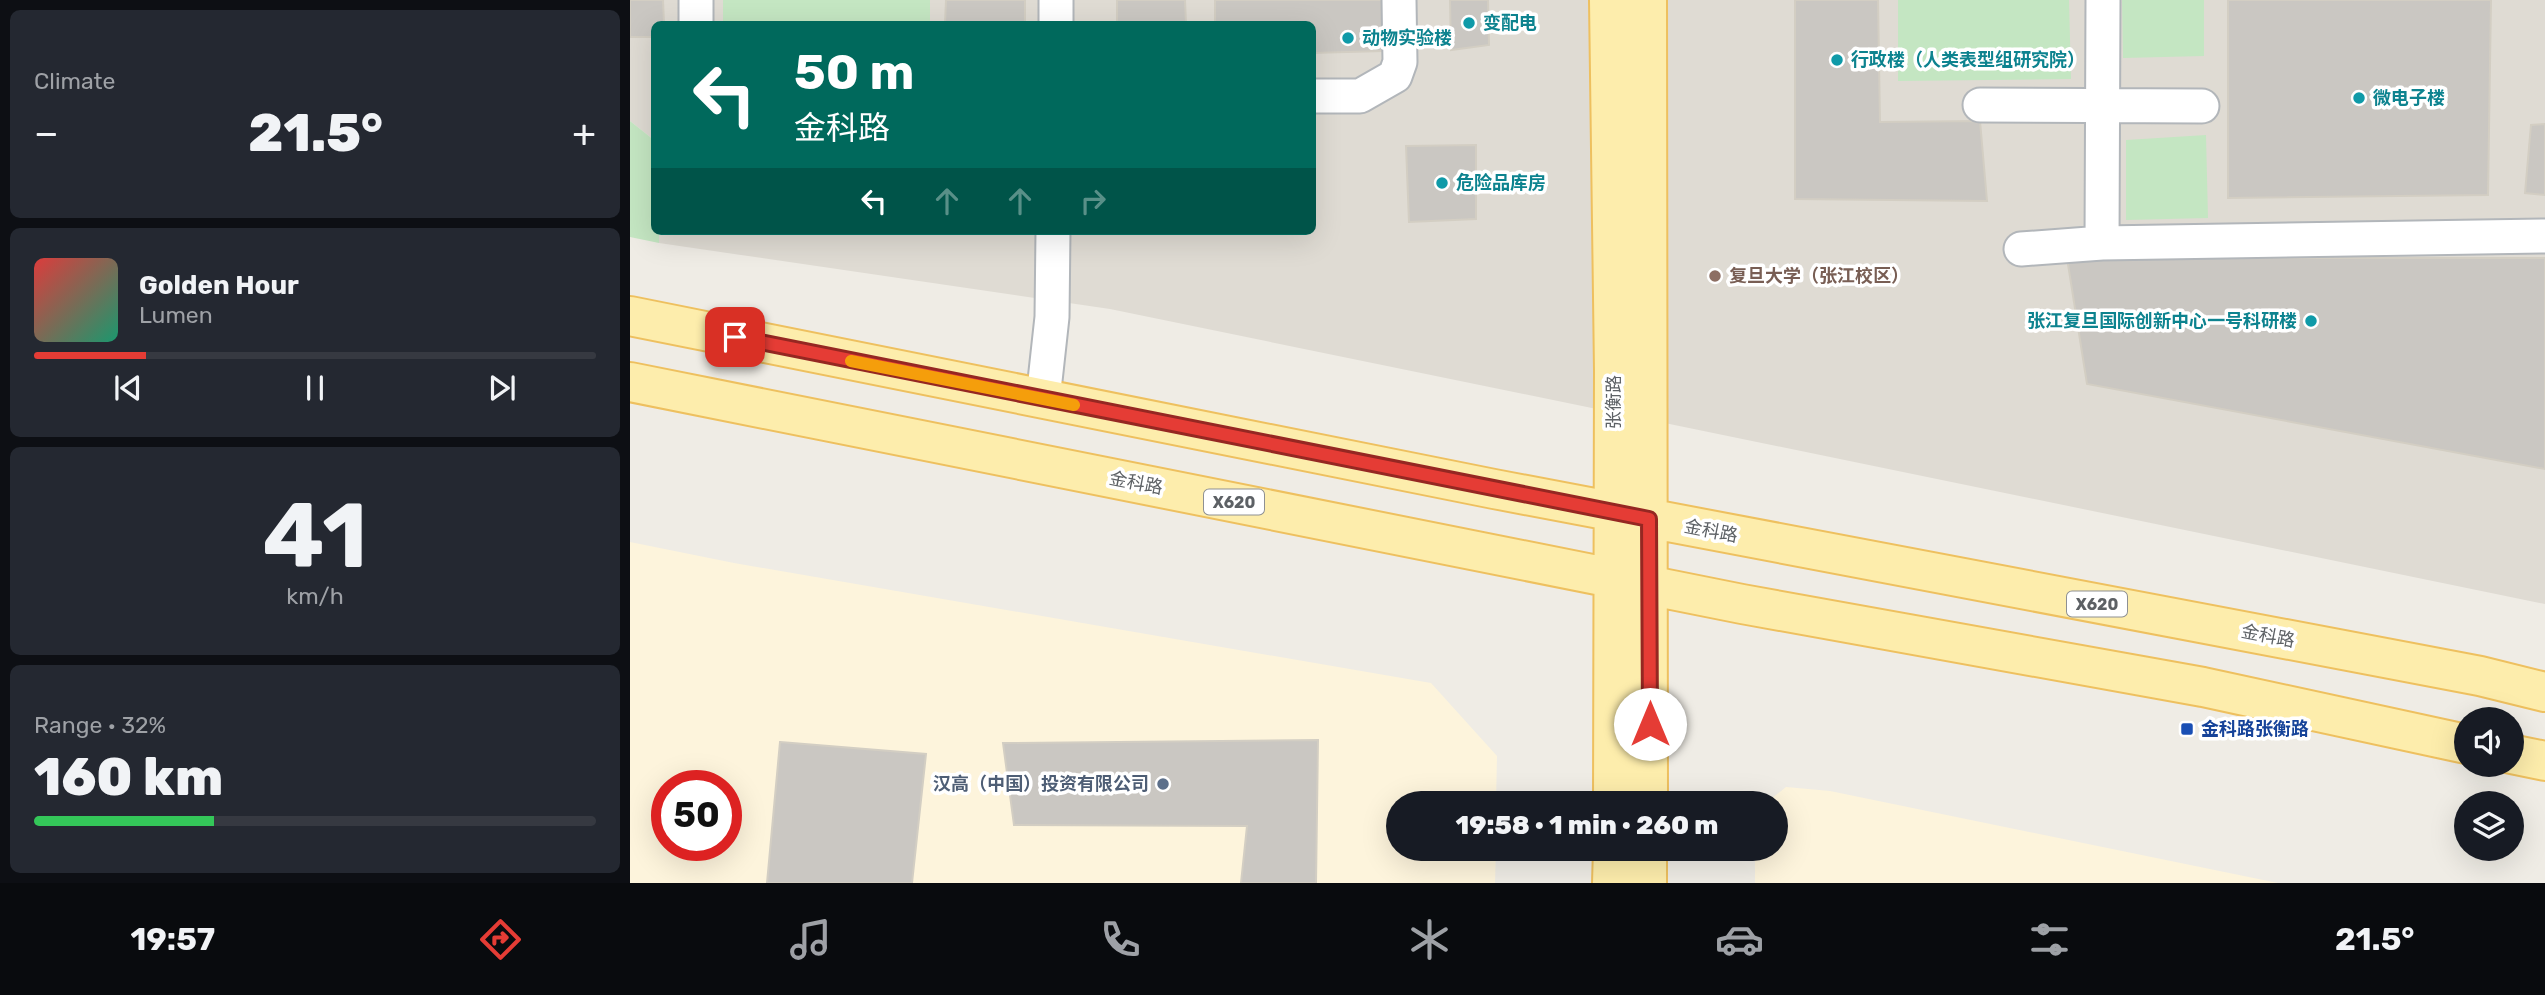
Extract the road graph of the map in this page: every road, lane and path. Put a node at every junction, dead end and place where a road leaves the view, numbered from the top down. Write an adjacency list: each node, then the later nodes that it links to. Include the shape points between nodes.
1 (696, 0): 7 (lane)
2 (1056, 0): 8 (lane)
3 (1399, 0): 9 (lane, via 1400,62 1395,76 1360,96)
4 (1609, 0): 20 (main road, 张衡路)
5 (1647, 0): 20 (main road, 张衡路)
6 (2103, 0): 11 (lane)
7 (696, 21)
8 (1056, 21)
9 (1316, 96)
10 (1980, 105): 11 (lane)
11 (2102, 107): 12 (lane); 15 (lane)
12 (2202, 107)
13 (1053, 235): 19 (lane, via 1052,317)
14 (2545, 236): 15 (lane)
15 (2102, 243): 16 (lane)
16 (2021, 249)
17 (630, 316): 19 (main road, 金科路 / X620)
18 (630, 382): 21 (main road, 金科路 / X620)
19 (1043, 399): 20 (main road, 金科路 / X620)
20 (1631, 516): 21 (main road, 张衡路); 22 (main road, 金科路 / X620)
21 (1632, 582): 23 (main road, 金科路 / X620, via 2203,687); 26 (main road, 张衡路); 27 (main road, 张衡路)
22 (2545, 692)
23 (2454, 741)
24 (2524, 757): 25 (main road)
25 (2545, 761)
26 (1614, 791)
27 (1647, 791)
28 (1613, 861): 30 (main road)
29 (1647, 861): 31 (main road)
30 (1612, 883)
31 (1647, 883)

